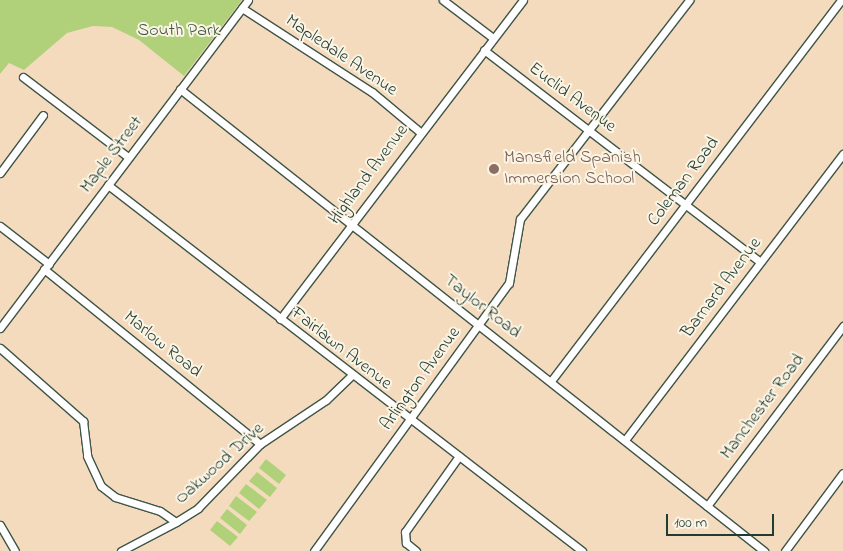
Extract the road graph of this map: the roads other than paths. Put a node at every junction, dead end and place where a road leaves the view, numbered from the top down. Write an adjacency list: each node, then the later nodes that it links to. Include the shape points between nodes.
1 (248, 0): 6 (street, Maple Street)
2 (443, 0): 7 (street)
3 (523, 0): 7 (street)
4 (689, 0): 12 (street, Arlington Avenue)
5 (841, 0): 18 (street, Coleman Road)
6 (242, 8): 10 (street, Maple Street); 13 (street, Mapledale Avenue, via 372,92)
7 (493, 38): 8 (street, Highland Avenue)
8 (484, 50): 12 (street, Euclid Avenue); 13 (street, Highland Avenue)
9 (22, 77): 15 (street)
10 (180, 89): 15 (street, Maple Street); 19 (street, Taylor Road)
11 (43, 115): 16 (street)
12 (588, 130): 18 (street, Euclid Avenue); 24 (street, Arlington Avenue, via 517,225 514,272)
13 (421, 133): 19 (street, Highland Avenue)
14 (843, 154): 21 (street, Barnard Avenue)
15 (128, 157): 17 (street, Maple Street)
16 (0, 173)
17 (108, 185): 22 (street, Maple Street); 23 (street, Fairlawn Avenue)
18 (687, 204): 21 (street, Euclid Avenue); 29 (street, Coleman Road)
19 (351, 223): 23 (street, Highland Avenue); 24 (street, Taylor Road)
20 (0, 226): 22 (street, Marlow Road)
21 (760, 262): 31 (street, Barnard Avenue)
22 (46, 267): 26 (street, Maple Street); 32 (street, Marlow Road)
23 (280, 320): 28 (street, Fairlawn Avenue)
24 (479, 324): 29 (street, Taylor Road); 30 (street, Arlington Avenue)
25 (843, 326): 35 (street, Manchester Road)
26 (0, 328)
27 (0, 348): 36 (street, Oakwood Drive, via 83,421 86,456 101,486 122,500 160,511)
28 (351, 376): 30 (street, Fairlawn Avenue); 32 (street, Oakwood Drive, via 326,400)
29 (551, 381): 31 (street, Taylor Road)
30 (409, 421): 33 (street, Fairlawn Avenue); 40 (street, Arlington Avenue)
31 (625, 440): 35 (street, Taylor Road)
32 (260, 444): 36 (street, Oakwood Drive, via 198,508)
33 (459, 456): 41 (street, via 405,532 406,543); 42 (street, Fairlawn Avenue)
34 (843, 473): 44 (street)
35 (707, 506): 43 (street, Taylor Road)
36 (176, 522): 39 (street)
37 (0, 525): 38 (street)
38 (15, 551)
39 (121, 551)
40 (314, 551)
41 (416, 551)
42 (582, 551)
43 (764, 551)
44 (785, 551)

